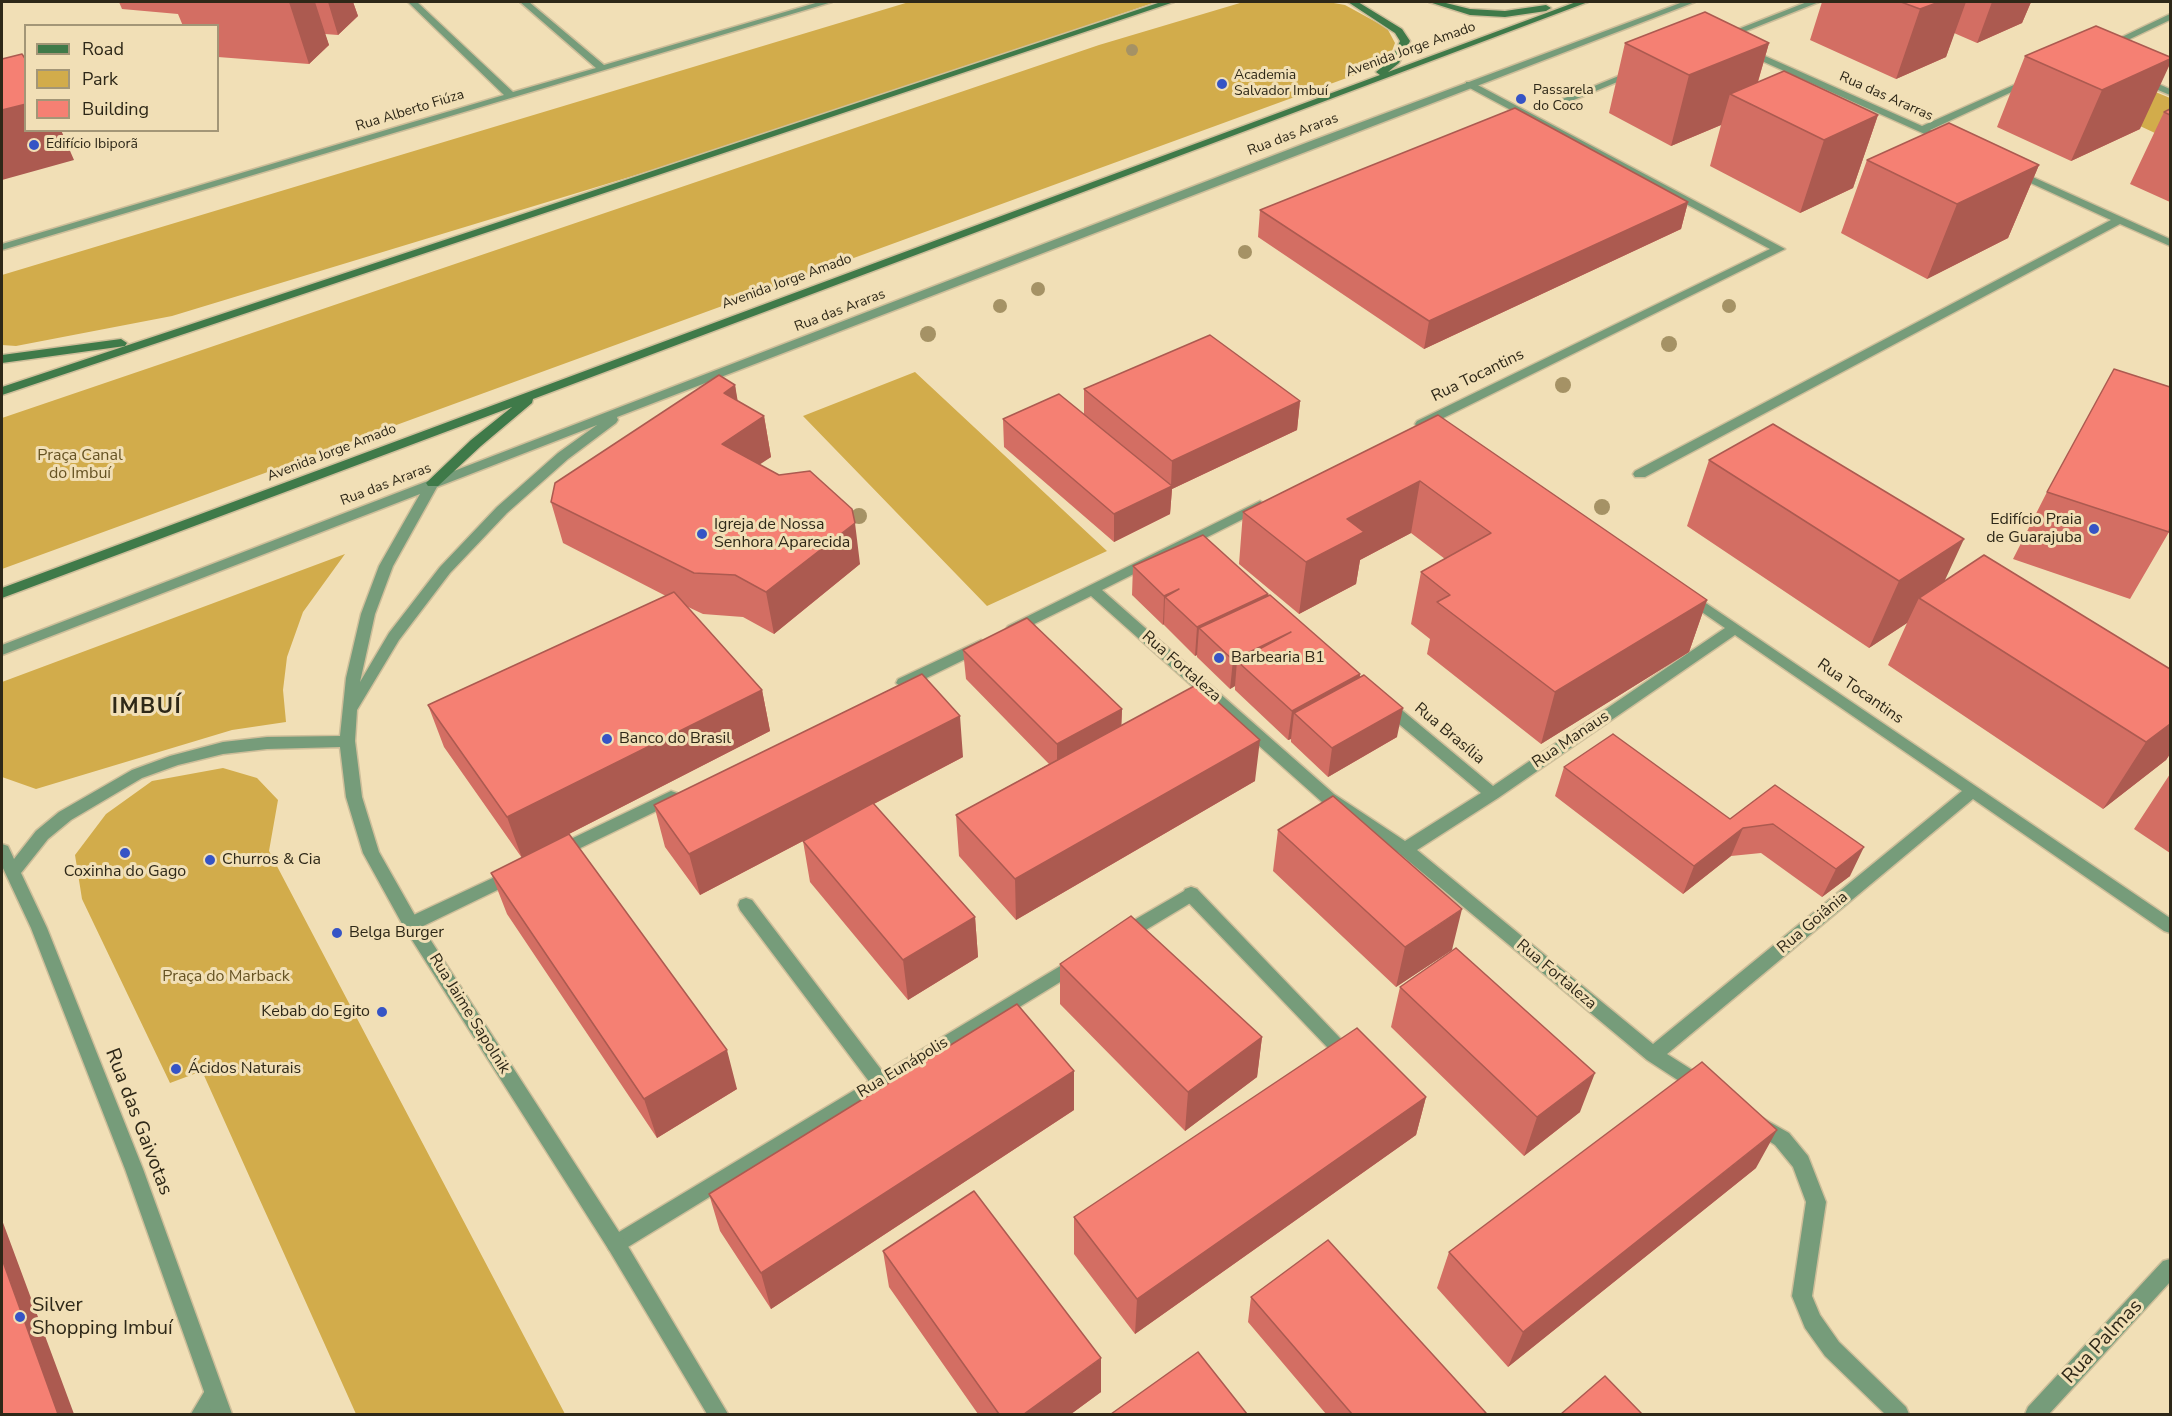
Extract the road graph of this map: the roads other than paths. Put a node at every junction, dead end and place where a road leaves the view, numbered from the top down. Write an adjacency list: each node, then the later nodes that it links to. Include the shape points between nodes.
1 (412, 2): 23 (street)
2 (524, 2): 16 (street)
3 (827, 2): 16 (street, Rua Alberto Fiúza)
4 (1169, 2): 31 (main road)
5 (1352, 2): 20 (main road, via 1399,32 1405,41 1396,62)
6 (1434, 2): 9 (main road, via 1470,12 1505,14)
7 (1690, 2): 21 (street, Rua das Araras)
8 (1814, 2): 11 (street)
9 (1579, 3): 20 (main road, Avenida Jorge Amado)
10 (2170, 17): 15 (street)
11 (1720, 39): 12 (street); 13 (street)
12 (1709, 43)
13 (1731, 43)
14 (1741, 48): 25 (street, Rua das Ararras)
15 (2095, 52)
16 (602, 68): 23 (street, Rua Alberto Fiúza)
17 (1642, 69): 24 (street)
18 (2127, 74): 22 (street)
19 (2040, 76): 25 (street)
20 (1368, 81): 34 (main road, Avenida Jorge Amado)
21 (1468, 84): 35 (street, Rua das Araras); 36 (street, Rua Tocantins, via 1779,249 1432,425)
22 (2170, 92)
23 (510, 95): 30 (street, Rua Alberto Fiúza)
24 (1564, 100)
25 (1921, 130): 26 (street, Rua das Ararras)
26 (1952, 144)
27 (2004, 168): 28 (street)
28 (2119, 220): 29 (street); 37 (street)
29 (2170, 243)
30 (2, 247)
31 (160, 338): 32 (main road); 33 (main road)
32 (2, 359)
33 (2, 391)
34 (539, 391): 38 (main road); 42 (main road, Avenida Jorge Amado)
35 (629, 409): 38 (street, Rua das Araras); 47 (street, via 563,456 511,502 445,570 394,637)
36 (1406, 432)
37 (1640, 474)
38 (434, 483): 44 (street, Rua das Araras); 47 (street, Rua Jaime Sapolnik, via 386,566 368,614 353,678)
39 (1273, 498): 41 (street, via 1195,543)
40 (1676, 588): 43 (street, Rua Tocantins)
41 (1093, 590): 45 (street); 52 (street, Rua Fortaleza, via 1329,798)
42 (2, 593)
43 (1736, 628): 50 (street, Rua Tocantins); 51 (street, Rua Manaus)
44 (2, 650)
45 (891, 689)
46 (1373, 694): 51 (street, Rua Brasília)
47 (350, 712): 48 (street, Rua Jaime Sapolnik)
48 (346, 741): 54 (street, via 223,748 137,774 65,816 42,835); 56 (street, Rua Jaime Sapolnik, via 354,797 371,853)
49 (688, 789): 56 (street)
50 (1973, 791): 57 (street, Rua Tocantins); 61 (street, Rua Goiânia)
51 (1492, 794): 52 (street, Rua Manaus)
52 (1405, 849): 61 (street, Rua Fortaleza)
53 (2, 850): 54 (street, Rua das Gaivotas)
54 (13, 872): 67 (street, Rua das Gaivotas, via 134,1169)
55 (746, 905): 62 (street)
56 (411, 924): 65 (street, Rua Jaime Sapolnik)
57 (2170, 926)
58 (1111, 942): 60 (street, via 1191,894)
59 (1091, 955): 62 (street, Rua Eunápolis)
60 (1334, 1043)
61 (1653, 1055): 63 (street, Rua Fortaleza)
62 (880, 1082): 65 (street, Rua Eunápolis)
63 (1712, 1092)
64 (1748, 1116): 71 (street, via 1782,1139 1802,1162 1812,1185 1815,1225 1802,1296 1812,1321 1832,1349)
65 (616, 1244): 70 (street, Rua Jaime Sapolnik)
66 (2170, 1268): 72 (street, Rua Palmas)
67 (214, 1394): 68 (street); 69 (street, Rua das Gaivotas)
68 (201, 1414)
69 (222, 1414)
70 (718, 1414)
71 (1899, 1414)
72 (2035, 1414)

